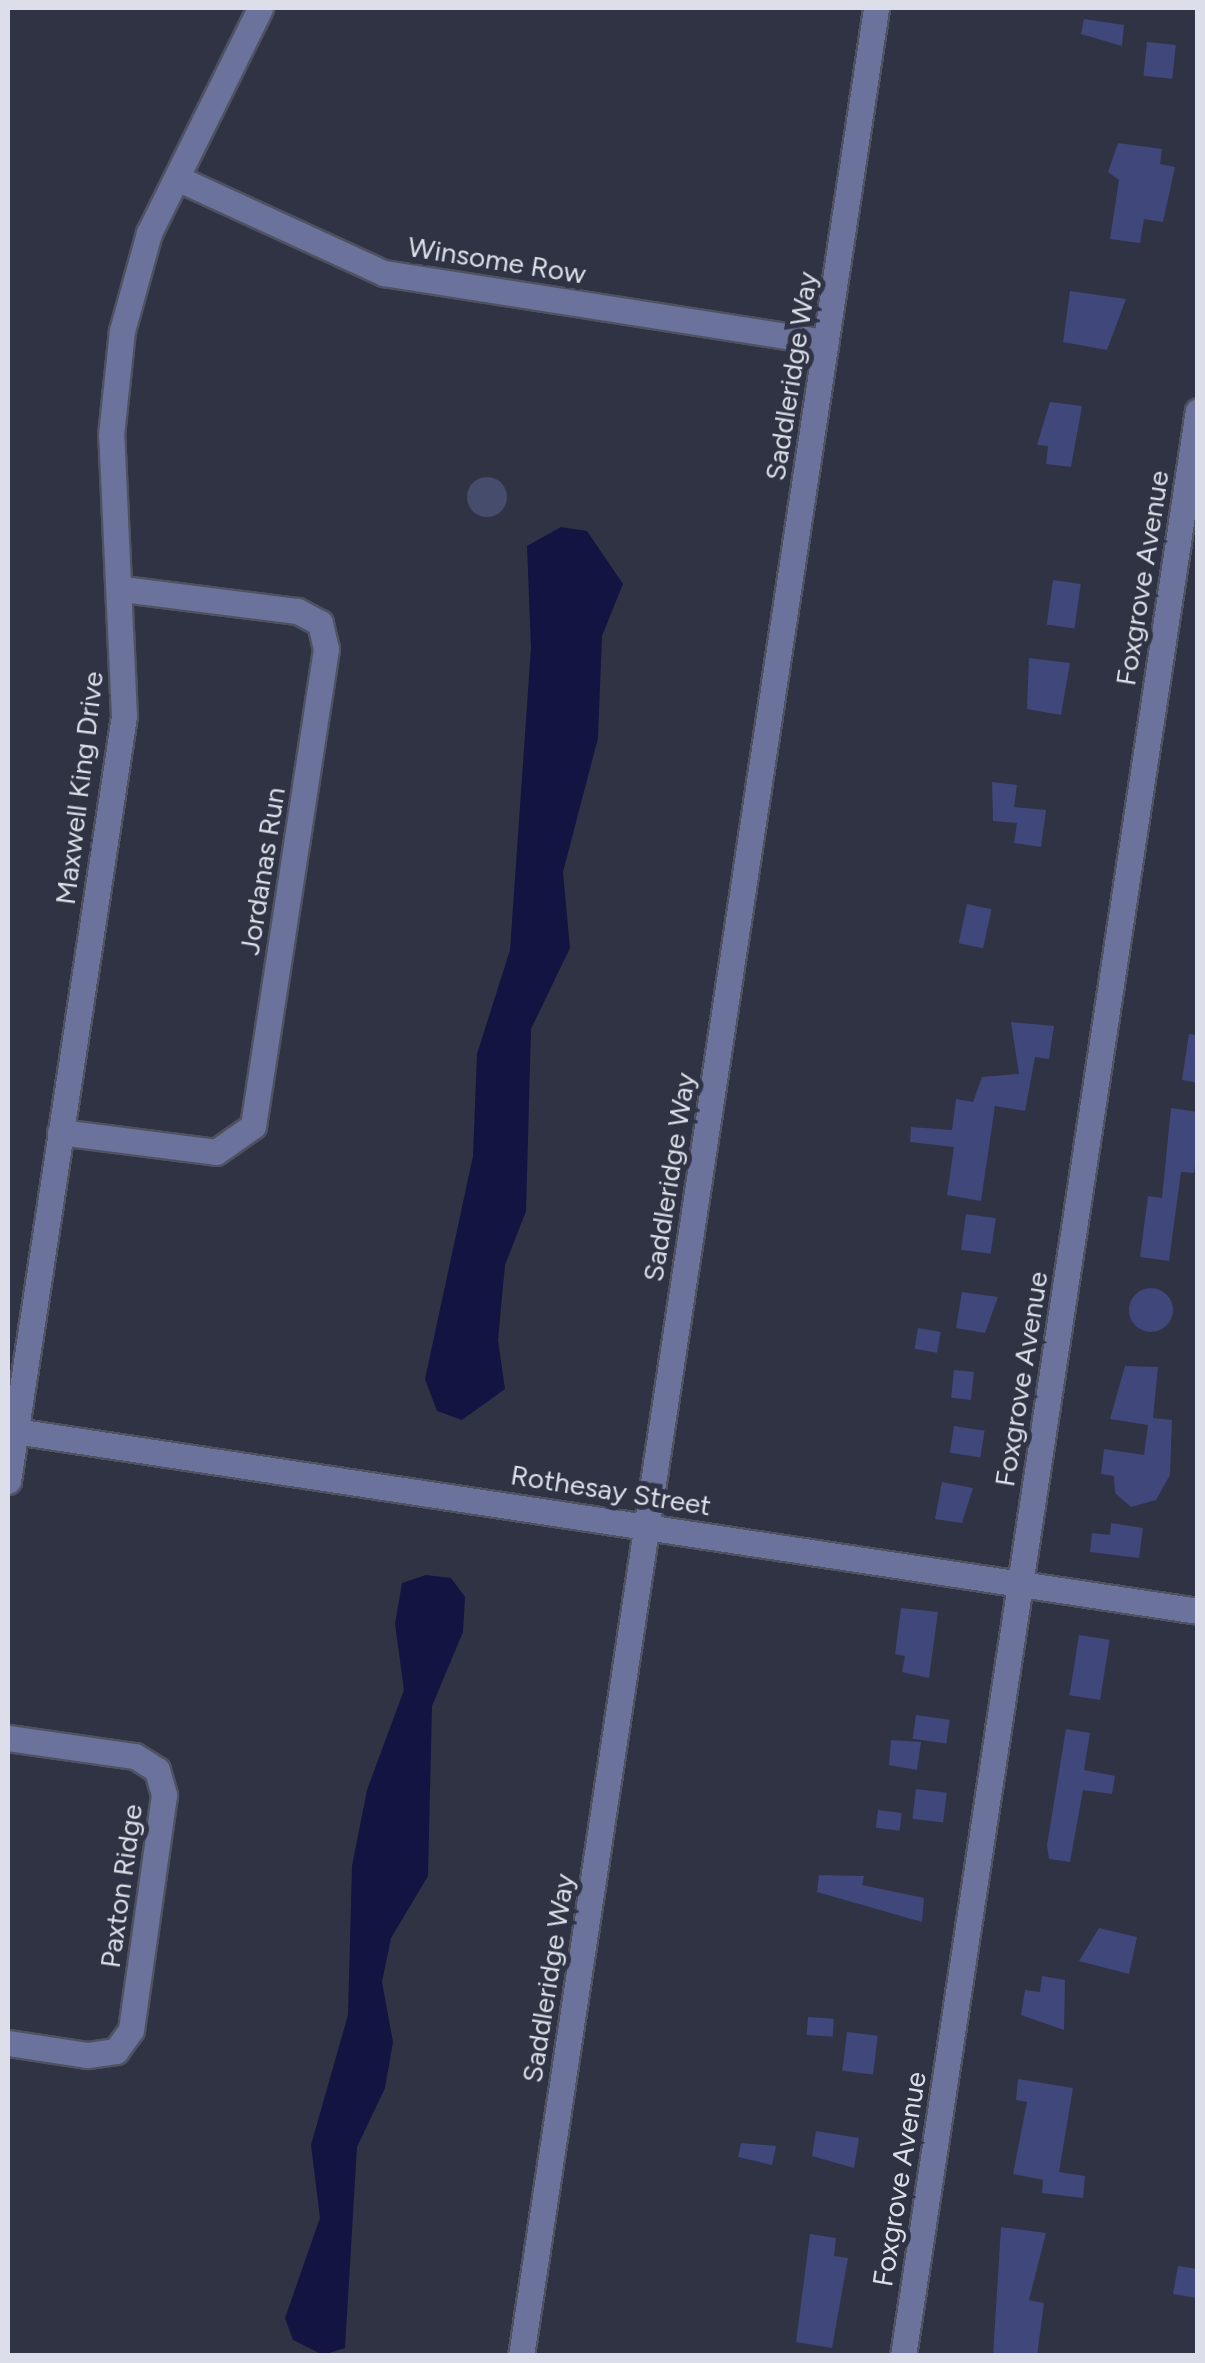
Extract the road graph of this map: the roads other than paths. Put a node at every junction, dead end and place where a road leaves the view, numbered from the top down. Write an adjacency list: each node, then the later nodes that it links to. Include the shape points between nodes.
1 (260, 8): 3 (street, Maxwell King Drive)
2 (876, 8): 4 (street, Saddleridge Way)
3 (176, 178): 4 (street, Winsome Row, via 384,273); 6 (street, Maxwell King Drive, via 149,233 122,331 112,434)
4 (826, 342): 10 (street, Saddleridge Way)
5 (1198, 411): 11 (street, Foxgrove Avenue)
6 (123, 590): 7 (street, Maxwell King Drive, via 124,716); 7 (street, Jordanas Run, via 297,611 320,623 326,649 253,1126 216,1152)
7 (60, 1132): 8 (street, Maxwell King Drive)
8 (15, 1431): 9 (street, Maxwell King Drive); 10 (street, Rothesay Street)
9 (8, 1481)
10 (647, 1525): 11 (street, Rothesay Street); 15 (street, Saddleridge Way)
11 (1020, 1584): 12 (street, Rothesay Street); 16 (street, Foxgrove Avenue)
12 (1198, 1611)
13 (8, 1738): 14 (street, Paxton Ridge, via 135,1756 157,1770 164,1795 130,2030 116,2051 88,2055)
14 (8, 2042)
15 (521, 2356)
16 (903, 2356)

